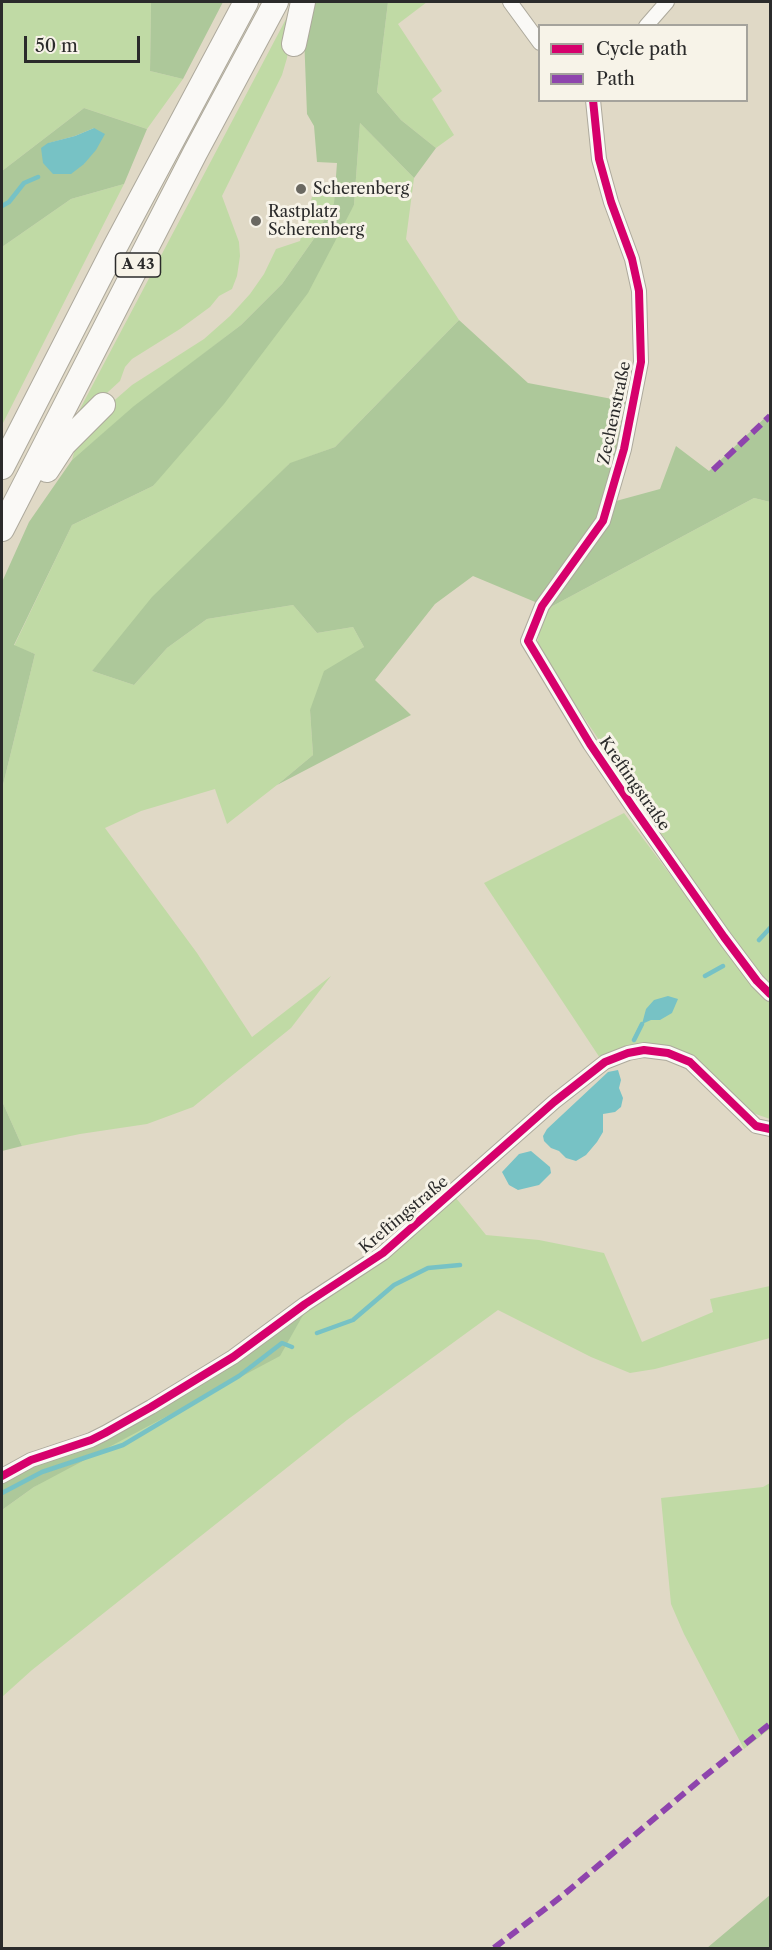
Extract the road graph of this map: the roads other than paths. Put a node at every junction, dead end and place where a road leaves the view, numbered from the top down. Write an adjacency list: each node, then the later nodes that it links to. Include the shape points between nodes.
1 (246, 2): 11 (highway, A 43)
2 (276, 2): 12 (highway, A 43)
3 (303, 2): 8 (highway)
4 (510, 2): 7 (street)
5 (667, 2): 6 (street)
6 (648, 24)
7 (538, 41)
8 (294, 44)
9 (593, 102): 14 (street, Zechenstraße, via 599,159 639,291 641,362 624,449 603,521 542,606)
10 (102, 405): 13 (highway, via 64,444)
11 (2, 467)
12 (2, 529)
13 (2, 536)
14 (528, 641): 15 (street, Kreftingstraße, via 626,797 724,938)
15 (771, 994)
16 (771, 1129): 17 (street, Kreftingstraße, via 756,1126 690,1062 668,1053 644,1050 605,1062 383,1253 233,1357 105,1433 31,1460)
17 (2, 1476)

